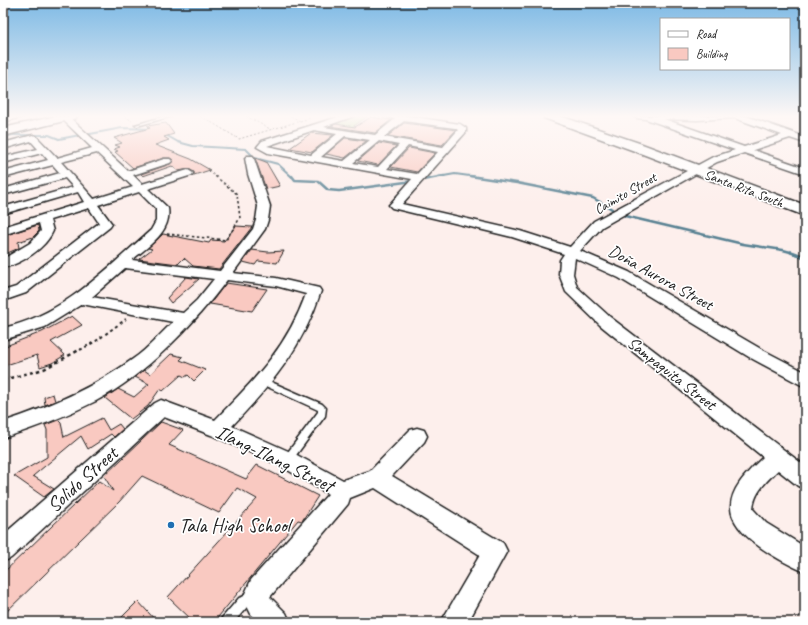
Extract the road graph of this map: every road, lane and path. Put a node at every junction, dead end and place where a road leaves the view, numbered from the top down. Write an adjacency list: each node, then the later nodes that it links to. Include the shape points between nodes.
1 (39, 145): 14 (street)
2 (96, 145): 12 (street)
3 (263, 145): 17 (street, via 262,147 268,150)
4 (330, 145): 17 (street)
5 (368, 145): 21 (street)
6 (406, 145): 22 (street)
7 (419, 145): 15 (street)
8 (449, 145): 15 (street)
9 (628, 145): 23 (street, Santa Rita South)
10 (733, 145): 13 (street)
11 (757, 145): 13 (street, Caimito Street)
12 (100, 149): 19 (street); 28 (street)
13 (744, 149): 23 (street, Caimito Street, via 714,160); 25 (street)
14 (43, 150): 18 (street); 19 (street)
15 (445, 150): 30 (street)
16 (250, 158): 43 (street, via 252,174 263,202 262,220 253,239)
17 (313, 158): 21 (street)
18 (3, 160)
19 (55, 161): 27 (street); 29 (street)
20 (167, 161): 28 (street)
21 (346, 164): 22 (street)
22 (381, 170): 30 (street)
23 (697, 170): 36 (street, Santa Rita South); 40 (street, Caimito Street, via 598,224)
24 (209, 171): 39 (path, via 238,194 240,218 226,240)
25 (805, 171)
26 (188, 173): 32 (street)
27 (66, 174): 31 (street); 33 (street)
28 (127, 174): 32 (street)
29 (3, 175)
30 (421, 178): 40 (street, Doña Aurora Street, via 396,205 516,234)
31 (80, 188): 34 (street); 35 (street)
32 (142, 188): 34 (street); 39 (street, via 162,208 164,217)
33 (3, 192)
34 (92, 202): 37 (street); 44 (street, via 106,224 21,290)
35 (3, 211)
36 (805, 211)
37 (44, 219): 38 (street); 42 (street, via 47,231 45,236 22,254)
38 (3, 231)
39 (155, 233): 41 (street)
40 (572, 252): 50 (street, Doña Aurora Street, via 624,275); 56 (street, Sampaguita Street, via 567,260 566,274 577,297)
41 (120, 263): 43 (street); 45 (street)
42 (3, 264)
43 (224, 276): 47 (street); 51 (street, via 276,282 314,291 294,341)
44 (3, 296)
45 (80, 298): 46 (street); 48 (street, via 44,321)
46 (138, 309): 47 (street); 49 (path, via 96,341 44,369)
47 (188, 319): 54 (street, via 140,364 91,395 37,419)
48 (3, 334)
49 (3, 380)
50 (805, 380)
51 (262, 381): 53 (street); 57 (lane, via 322,408 322,413)
52 (161, 408): 53 (street, Ilang-Ilang Street); 61 (street, Solido Street)
53 (218, 429): 57 (street, Ilang-Ilang Street)
54 (3, 430)
55 (417, 436): 58 (street)
56 (778, 457): 59 (street, Sampaguita Street); 62 (street, via 753,482 742,502 743,517 764,534)
57 (288, 460): 60 (street, Ilang-Ilang Street)
58 (377, 478): 60 (street); 66 (street, via 494,550 494,555)
59 (805, 479)
60 (342, 490): 63 (street, Ilang-Ilang Street, via 340,497 260,589)
61 (3, 550)
62 (805, 560)
63 (256, 598): 64 (lane, via 243,602); 65 (street)
64 (226, 622)
65 (277, 622)
66 (454, 622)

